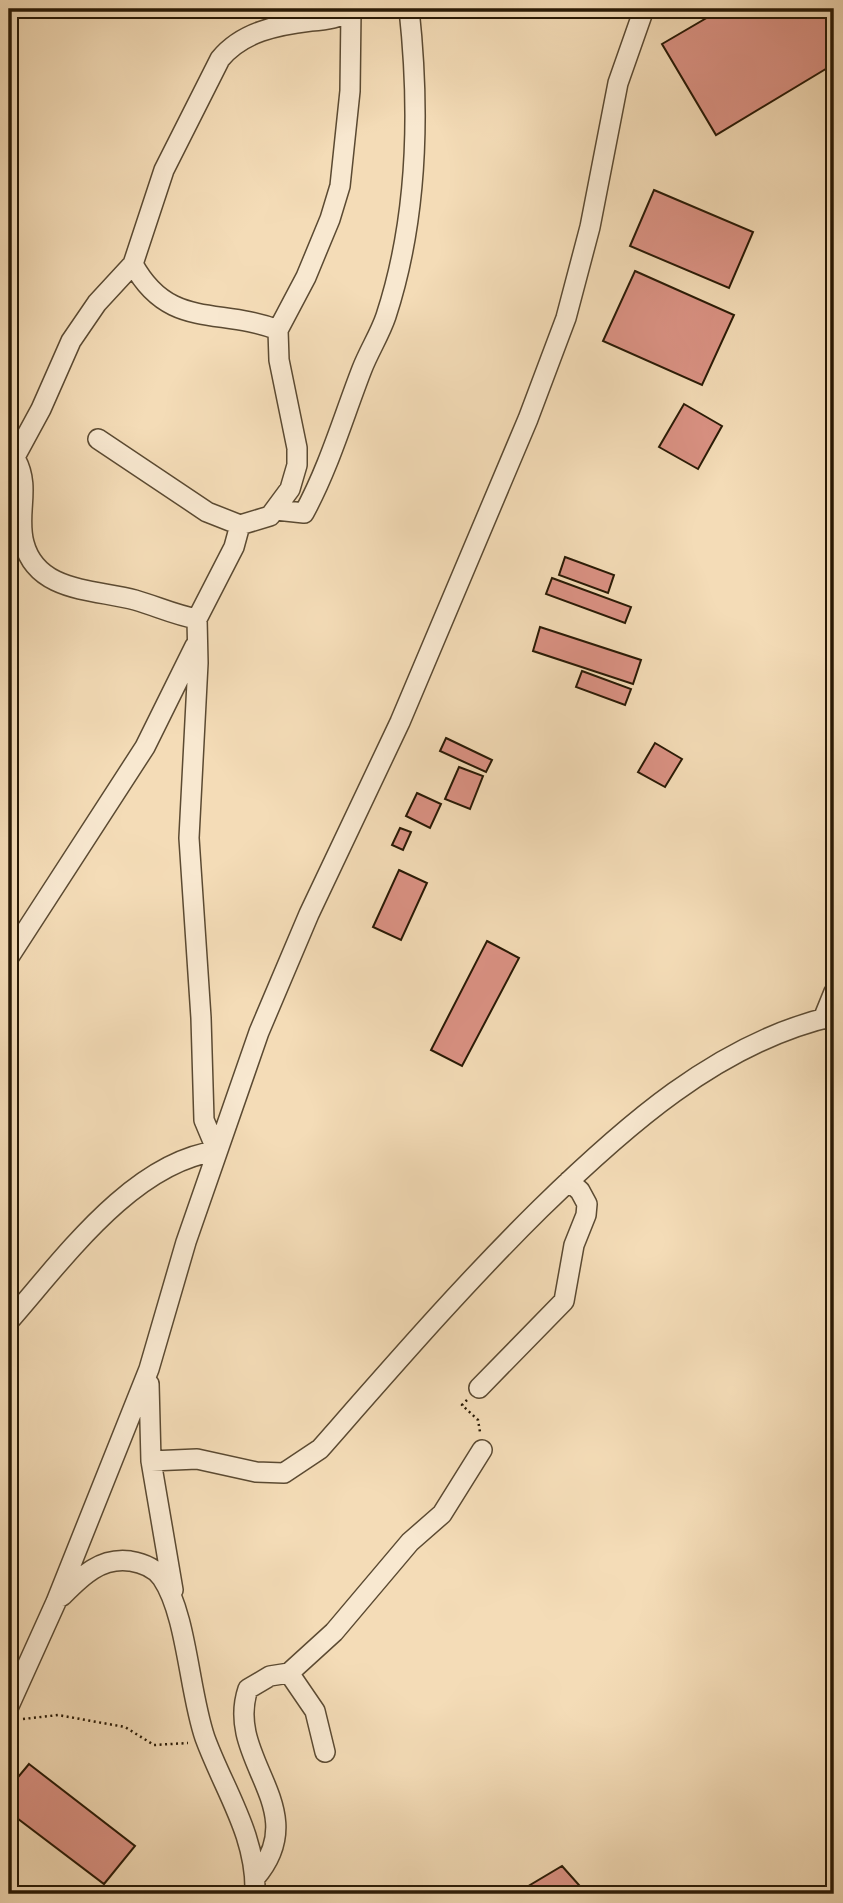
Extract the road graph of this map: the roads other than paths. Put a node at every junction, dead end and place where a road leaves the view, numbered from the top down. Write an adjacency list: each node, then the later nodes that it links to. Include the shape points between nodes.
1 (409, 9): 8 (street, via 415,97 408,226 396,281 323,479 304,513)
2 (644, 9): 15 (street, via 618,83 590,227 566,318 400,722 259,1032)
3 (352, 10): 4 (street, via 260,31 230,47 164,170); 5 (street, via 350,91 340,186 306,277)
4 (133, 264): 5 (street, via 157,298 169,305); 7 (street, via 97,303 71,341)
5 (278, 330): 8 (street, via 298,465)
6 (98, 439): 9 (street, via 207,512)
7 (12, 464): 10 (street, via 25,485 23,542 36,569 80,590)
8 (276, 510): 9 (street, via 258,522)
9 (240, 525): 10 (street, via 234,547)
10 (197, 619): 11 (street)
11 (197, 641): 12 (street, via 145,747); 15 (street, via 189,838 204,1120)
12 (9, 957)
13 (834, 992): 14 (street)
14 (828, 1018): 16 (street, via 760,1044 670,1094 611,1140)
15 (217, 1151): 17 (street, via 176,1163 140,1185 87,1234); 18 (street)
16 (569, 1181): 19 (street, via 587,1203 564,1301); 21 (street, via 492,1256 308,1460 284,1473 270,1474 197,1460)
17 (9, 1321)
18 (149, 1369): 21 (street); 22 (street)
19 (479, 1388)
20 (482, 1450): 24 (street, via 442,1514 411,1542 334,1632)
21 (151, 1461): 23 (street)
22 (57, 1602): 23 (street, via 85,1573 124,1560 143,1563 161,1577); 25 (street)
23 (177, 1611): 27 (street, via 190,1685 209,1748 242,1820)
24 (289, 1673): 26 (street, via 315,1710); 27 (street, via 258,1681 244,1700 253,1755 278,1824 276,1849)
25 (15, 1712)
26 (325, 1752)
27 (255, 1886)

